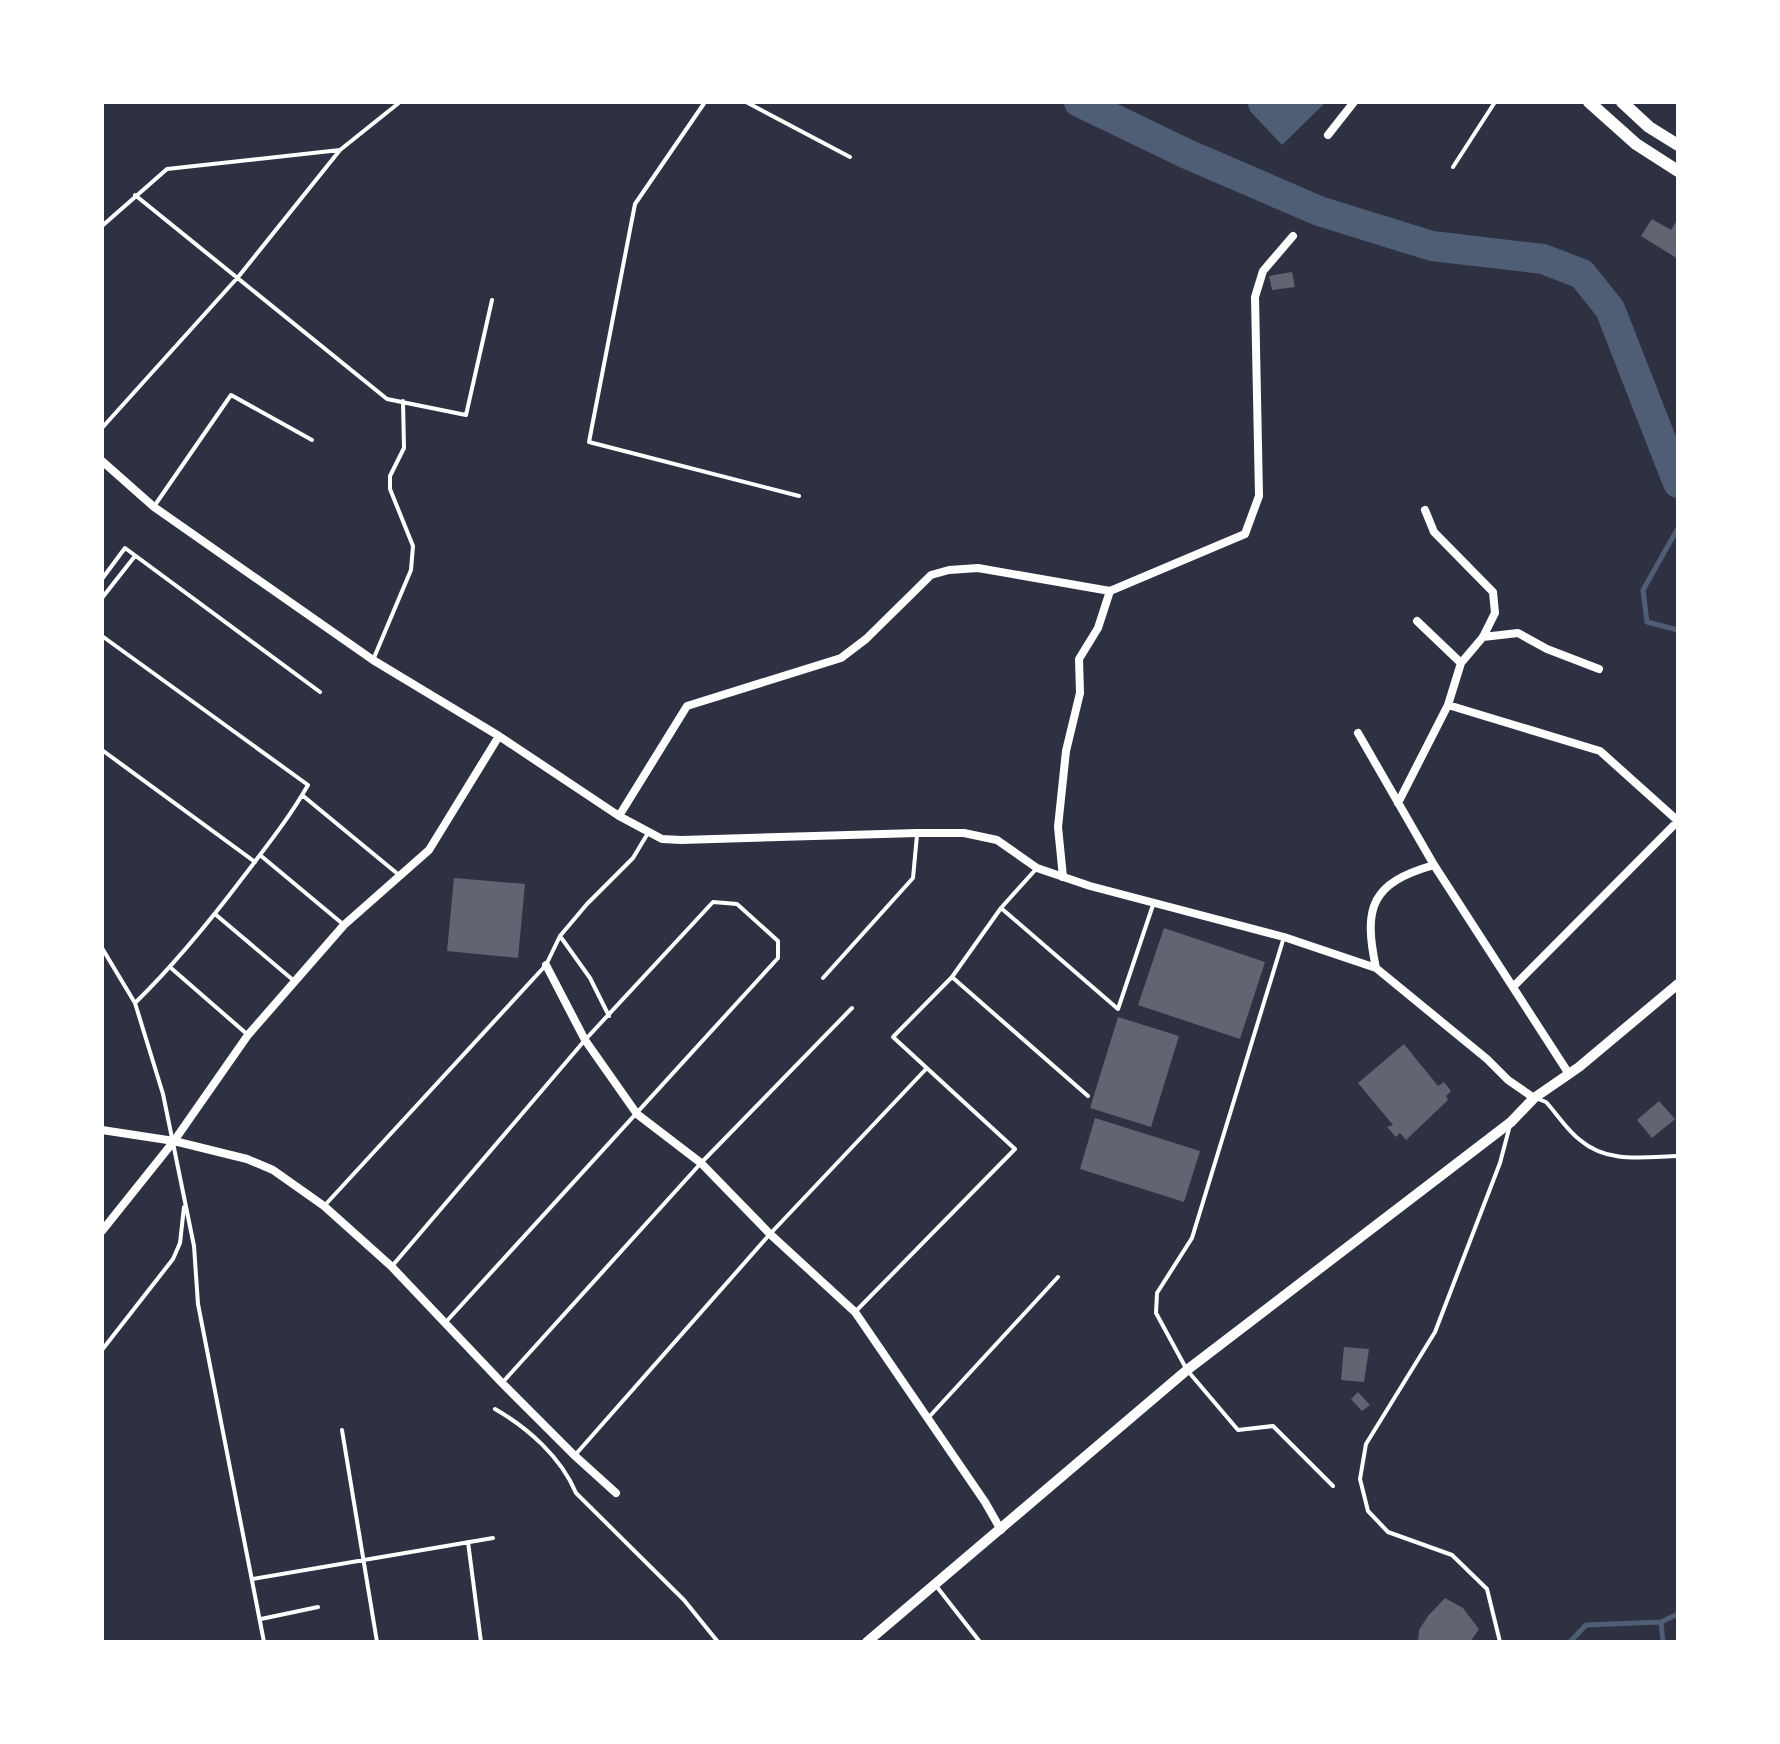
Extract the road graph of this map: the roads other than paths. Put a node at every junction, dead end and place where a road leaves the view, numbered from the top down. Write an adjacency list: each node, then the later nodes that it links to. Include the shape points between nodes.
1 (400, 102): 10 (lane)
2 (705, 102): 23 (lane, via 635,204 589,442)
3 (746, 102): 11 (lane)
4 (1354, 102): 8 (street)
5 (1495, 102): 12 (lane)
6 (1589, 102): 13 (main road, via 1636,144)
7 (1622, 102): 9 (main road)
8 (1328, 135)
9 (1678, 145)
10 (340, 150): 14 (lane, via 167,169); 17 (lane)
11 (850, 157)
12 (1453, 167)
13 (1678, 171)
14 (135, 195): 15 (lane); 17 (lane)
15 (102, 226)
16 (1293, 236): 28 (street, via 1263,271 1255,297 1259,496 1245,534)
17 (239, 276): 19 (lane, via 387,399); 20 (lane)
18 (492, 300): 19 (lane, via 466,415)
19 (403, 401): 33 (lane, via 404,448 390,476 390,489 413,546 411,570)
20 (102, 428)
21 (312, 440): 24 (lane, via 231,395)
22 (102, 461): 24 (street)
23 (799, 496)
24 (154, 507): 33 (street)
25 (1425, 510): 32 (street, via 1434,532 1493,592 1495,613)
26 (135, 556): 27 (lane, via 125,548); 29 (lane); 36 (lane)
27 (102, 579)
28 (1110, 591): 43 (street, via 978,568 931,575 841,658 687,706); 51 (street, via 1098,628 1079,659 1080,693 1066,751 1058,827)
29 (102, 598)
30 (1417, 621): 34 (street)
31 (102, 636): 41 (lane, via 308,785)
32 (1483, 637): 34 (street); 35 (street, via 1518,633)
33 (373, 660): 39 (street)
34 (1461, 663): 37 (street)
35 (1599, 669)
36 (320, 692)
37 (1448, 705): 42 (street); 66 (street, via 1600,751 1678,821)
38 (1358, 733): 42 (street)
39 (499, 736): 43 (street); 50 (street, via 429,850)
40 (102, 750): 47 (lane)
41 (302, 795): 46 (lane); 50 (lane)
42 (1398, 803): 48 (street)
43 (619, 816): 44 (street)
44 (648, 833): 45 (street, via 681,840); 56 (lane, via 633,858)
45 (917, 833): 49 (street, via 964,833 997,840); 63 (lane, via 913,878)
46 (260, 855): 47 (lane); 55 (lane)
47 (255, 862): 54 (lane)
48 (1434, 865): 61 (street, via 1405,873 1385,888 1371,912); 66 (street)
49 (1037, 868): 51 (street); 53 (lane)
50 (399, 875): 55 (street)
51 (1063, 877): 52 (street)
52 (1154, 903): 53 (lane, via 1118,1009); 57 (street)
53 (1001, 908): 62 (lane)
54 (215, 914): 60 (lane); 64 (lane)
55 (344, 925): 64 (street)
56 (560, 936): 59 (lane); 69 (lane)
57 (1284, 937): 61 (street); 91 (lane, via 1192,1238 1157,1293 1156,1313)
58 (102, 948): 67 (lane)
59 (546, 965): 71 (street); 83 (lane)
60 (171, 968): 67 (lane); 70 (lane)
61 (1376, 968): 75 (street)
62 (952, 977): 72 (lane, via 893,1037); 74 (lane)
63 (823, 978)
64 (295, 982): 70 (street)
65 (1678, 984): 73 (street)
66 (1513, 987): 73 (street)
67 (135, 1003): 79 (lane)
68 (852, 1008): 81 (lane)
69 (609, 1016): 71 (lane); 76 (lane, via 713,902 737,904 778,941 778,958)
70 (248, 1035): 79 (street)
71 (585, 1040): 76 (street); 86 (lane)
72 (926, 1069): 85 (lane); 88 (lane, via 1015,1149)
73 (1569, 1074): 75 (street)
74 (1088, 1096)
75 (1534, 1098): 77 (street); 80 (lane, via 1546,1102 1580,1141 1605,1154)
76 (637, 1114): 81 (street); 89 (lane)
77 (1511, 1122): 91 (street); 113 (lane, via 1435,1332 1366,1444 1360,1479 1368,1511 1388,1532 1452,1555 1487,1589)
78 (102, 1130): 79 (street)
79 (174, 1141): 82 (lane); 83 (street, via 273,1170); 84 (street)
80 (1678, 1156)
81 (701, 1163): 85 (street); 92 (lane)
82 (184, 1201): 90 (lane, via 173,1259); 103 (lane, via 198,1304)
83 (324, 1206): 86 (street)
84 (102, 1231)
85 (770, 1234): 88 (street); 96 (lane)
86 (391, 1266): 89 (street)
87 (1058, 1277): 94 (lane)
88 (855, 1312): 94 (street)
89 (445, 1323): 92 (street)
90 (102, 1350)
91 (1187, 1370): 97 (lane, via 1238,1430 1273,1426); 99 (street)
92 (502, 1383): 96 (street)
93 (495, 1409): 110 (lane, via 521,1424 568,1474 576,1493 684,1600)
94 (928, 1418): 99 (street)
95 (342, 1430): 102 (lane)
96 (574, 1455): 98 (street)
97 (1333, 1486)
98 (616, 1493)
99 (1001, 1530): 104 (street)
100 (493, 1538): 101 (lane)
101 (468, 1542): 102 (lane); 109 (lane)
102 (364, 1561): 103 (lane); 108 (lane)
103 (253, 1579): 106 (lane)
104 (935, 1585): 111 (street); 112 (lane)
105 (318, 1607): 106 (lane)
106 (261, 1619): 107 (lane)
107 (264, 1642)
108 (377, 1642)
109 (481, 1642)
110 (718, 1642)
111 (867, 1642)
112 (980, 1642)
113 (1500, 1642)

